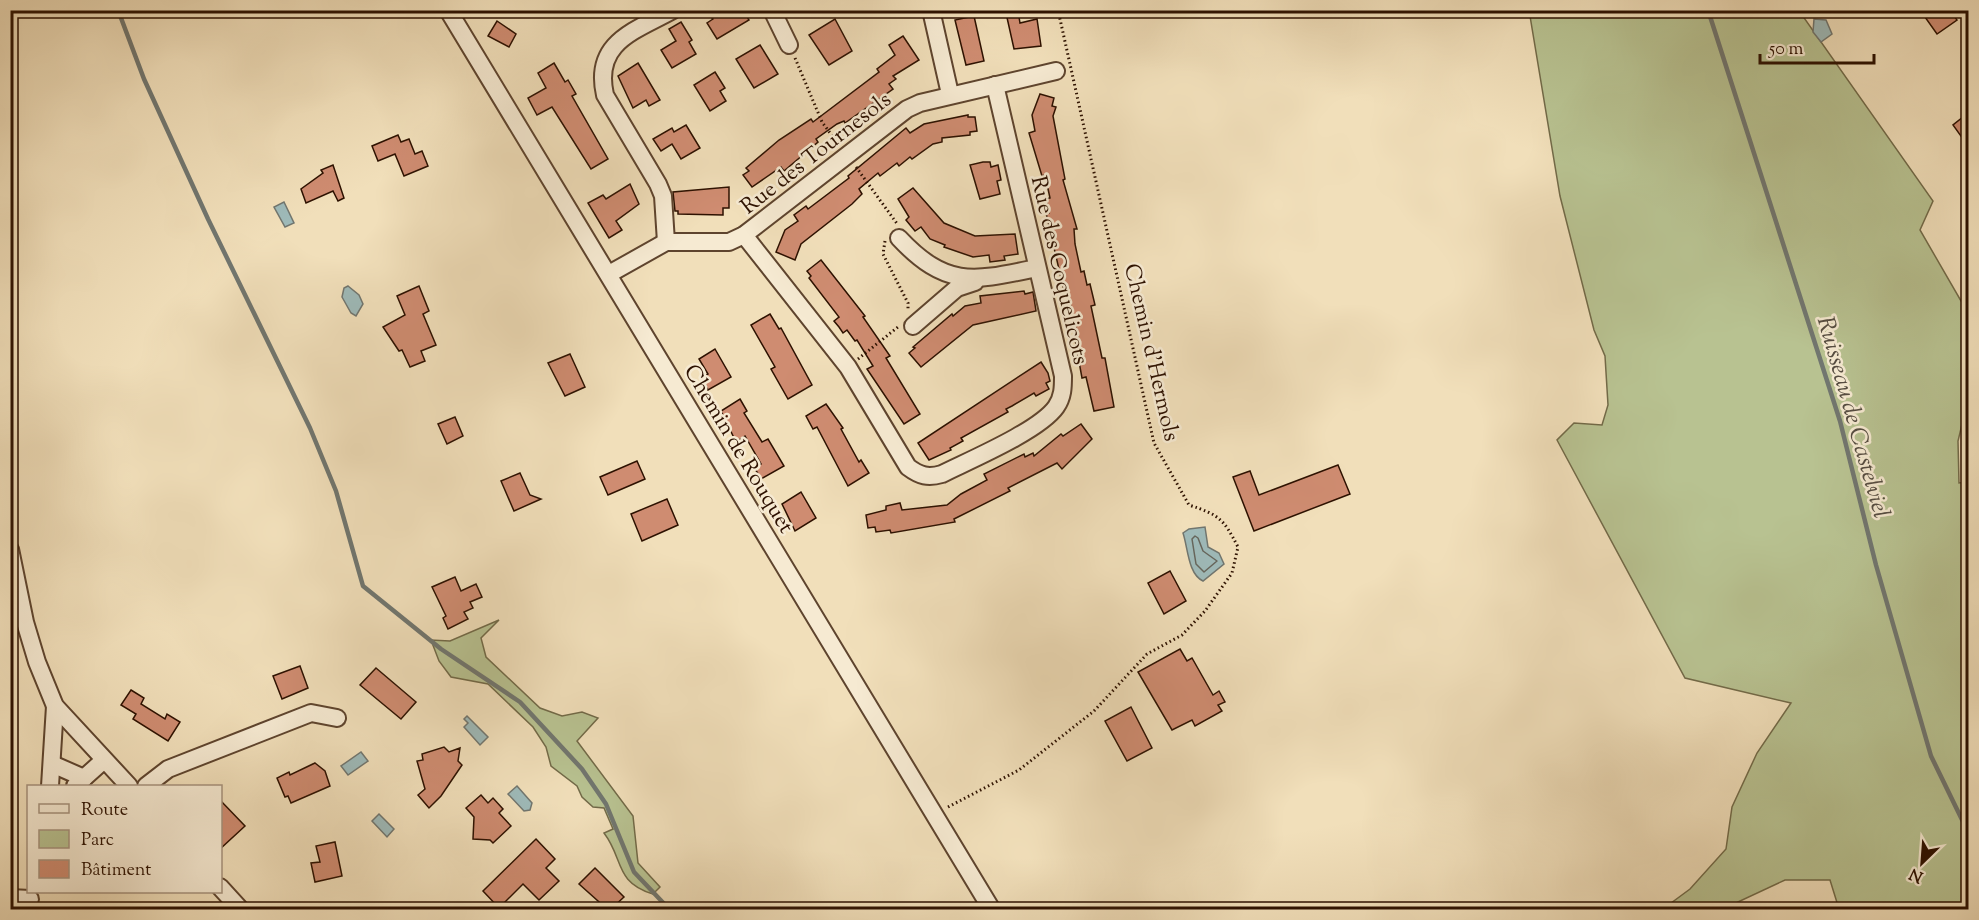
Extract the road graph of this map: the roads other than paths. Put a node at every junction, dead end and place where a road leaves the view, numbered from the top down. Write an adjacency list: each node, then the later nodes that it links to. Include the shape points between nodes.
1 (448, 10): 13 (street, Chemin de Rouquet)
2 (673, 10): 11 (street, via 625,36 610,49 601,80 605,95 663,196)
3 (772, 10): 5 (street)
4 (931, 10): 8 (street)
5 (789, 45)
6 (1064, 70): 7 (street, Rue des Tournesols)
7 (995, 85): 8 (street, Rue des Tournesols); 12 (street, Rue des Coquelicots)
8 (950, 94): 9 (street, Rue des Tournesols, via 907,109)
9 (744, 235): 11 (street, Rue des Tournesols, via 729,242); 12 (street, Rue des Coquelicots, via 848,367 908,467 929,477 1038,424 1049,416 1062,395 1063,376)
10 (899, 238): 14 (street, via 941,271 967,280)
11 (666, 242): 13 (street, Rue des Tournesols)
12 (1037, 268): 14 (street)
13 (609, 274): 29 (street, Chemin de Rouquet)
14 (987, 279): 15 (street, via 957,288)
15 (908, 324)
16 (10, 549): 17 (street, via 25,622)
17 (55, 706): 19 (street); 20 (street)
18 (337, 718): 24 (street, via 310,713 168,769)
19 (104, 760): 21 (street); 23 (street)
20 (52, 764): 21 (street); 22 (street)
21 (80, 782)
22 (50, 785)
23 (128, 785)
24 (147, 785)
25 (222, 889): 28 (street)
26 (10, 898): 27 (street)
27 (30, 900)
28 (241, 909)
29 (992, 909)

